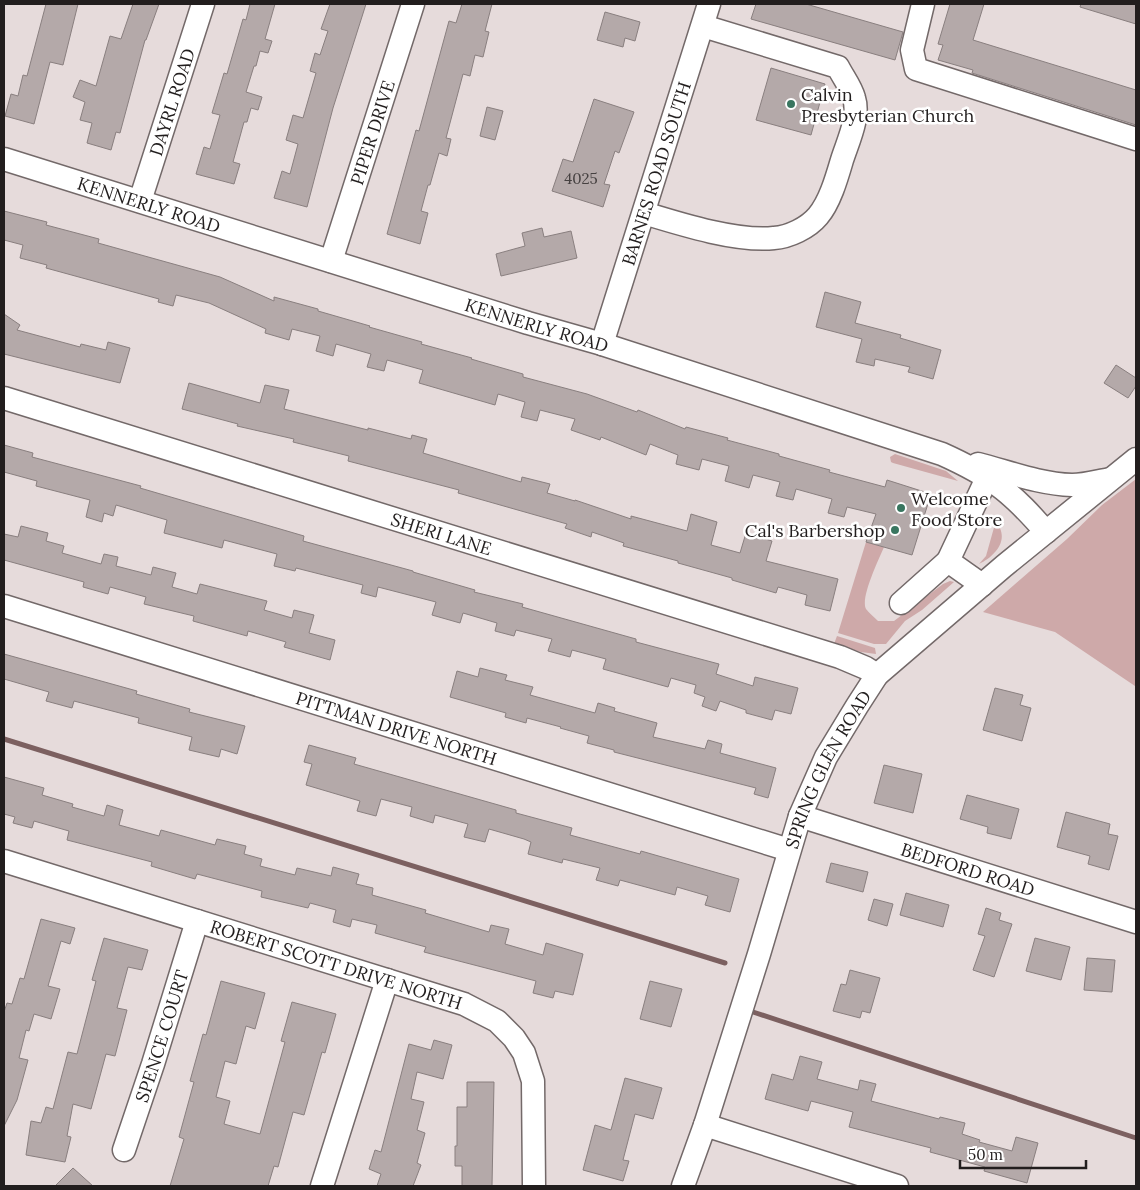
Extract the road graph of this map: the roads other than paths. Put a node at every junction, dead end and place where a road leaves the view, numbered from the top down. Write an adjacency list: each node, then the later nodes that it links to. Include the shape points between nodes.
1 (203, 4): 8 (street, DAYRL ROAD)
2 (413, 4): 10 (street, PIPER DRIVE)
3 (709, 4): 5 (street, BARNES ROAD SOUTH)
4 (920, 4): 6 (street, via 912,50 916,69)
5 (703, 26): 9 (street, BARNES ROAD SOUTH); 9 (street, via 838,67 854,96 856,112 836,180 818,216 796,232 776,238 751,238 714,231)
6 (1136, 139)
7 (4, 159): 8 (street, KENNERLY ROAD)
8 (140, 201): 10 (street, KENNERLY ROAD)
9 (644, 213): 11 (street, BARNES ROAD SOUTH)
10 (332, 261): 11 (street, KENNERLY ROAD)
11 (602, 344): 13 (street, KENNERLY ROAD)
12 (4, 398): 22 (street, SHERI LANE, via 840,657)
13 (947, 456): 15 (street, KENNERLY ROAD); 16 (street, via 1062,484)
14 (1136, 459): 16 (street, SPRING GLEN ROAD)
15 (987, 478): 17 (street, KENNERLY ROAD, via 1019,502); 18 (street)
16 (1111, 479): 17 (street, SPRING GLEN ROAD)
17 (1046, 532): 19 (street, SPRING GLEN ROAD)
18 (948, 561): 19 (street); 20 (street)
19 (982, 585): 22 (street, SPRING GLEN ROAD)
20 (901, 603)
21 (4, 606): 24 (street, PITTMAN DRIVE NORTH)
22 (877, 675): 23 (street, SPRING GLEN ROAD, via 826,757)
23 (800, 816): 24 (street, SPRING GLEN ROAD); 27 (street, BEDFORD ROAD)
24 (789, 850): 29 (street, SPRING GLEN ROAD)
25 (5, 865): 26 (street, ROBERT SCOTT DRIVE NORTH)
26 (197, 921): 28 (street, ROBERT SCOTT DRIVE NORTH); 30 (street, SPENCE COURT)
27 (1136, 922)
28 (387, 980): 31 (street); 32 (street, ROBERT SCOTT DRIVE NORTH, via 464,1004 497,1021 514,1038 524,1053 533,1081)
29 (705, 1125): 33 (street, SPRING GLEN ROAD); 34 (street)
30 (124, 1150)
31 (322, 1186)
32 (534, 1186)
33 (683, 1186)
34 (897, 1186)

